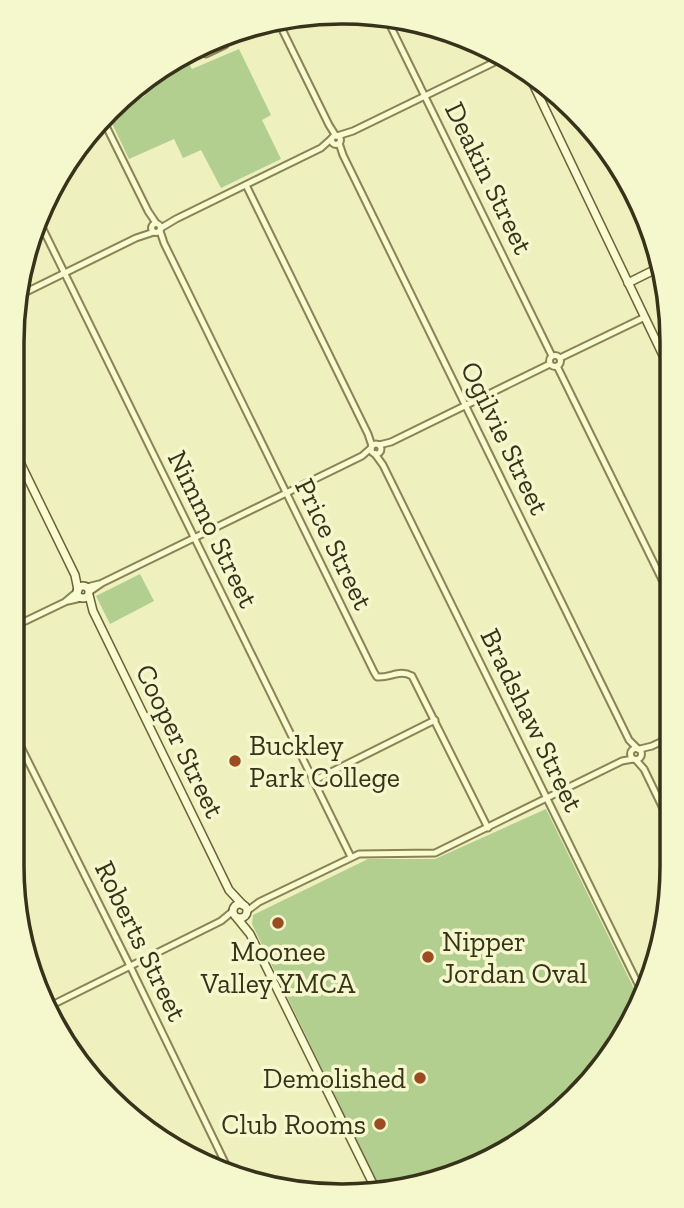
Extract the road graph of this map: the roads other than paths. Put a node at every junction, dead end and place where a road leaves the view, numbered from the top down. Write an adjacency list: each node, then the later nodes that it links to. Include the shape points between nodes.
1 (392, 29): 5 (street, Deakin Street)
2 (283, 30): 7 (street, Ogilvie Street)
3 (493, 63): 5 (street)
4 (537, 91): 13 (street)
5 (425, 96): 7 (street); 17 (street, Deakin Street)
6 (107, 128): 9 (street, Price Street)
7 (336, 140): 8 (street); 20 (street, Ogilvie Street)
8 (246, 185): 9 (street); 21 (street, Bradshaw Street)
9 (156, 228): 12 (street); 23 (street, Price Street)
10 (44, 232): 12 (street, Nimmo Street)
11 (651, 271): 13 (street)
12 (65, 273): 14 (street); 24 (street, Nimmo Street)
13 (628, 283): 15 (street)
14 (29, 291)
15 (645, 317): 16 (street); 18 (street)
16 (660, 349)
17 (552, 356): 18 (street); 19 (street, via 549,360)
18 (560, 358): 19 (street)
19 (554, 365): 20 (street); 25 (street)
20 (465, 405): 21 (street); 31 (street, Ogilvie Street)
21 (376, 449): 23 (street); 33 (street, Bradshaw Street)
22 (24, 471): 26 (street, Cooper Street)
23 (286, 493): 24 (street); 28 (street, Price Street, via 377,677 405,672 412,676)
24 (194, 538): 26 (street); 32 (street, Nimmo Street)
25 (660, 576)
26 (84, 592): 27 (street); 37 (street, Cooper Street)
27 (24, 622)
28 (435, 720): 32 (street); 35 (street, Price Street)
29 (660, 743): 31 (street)
30 (24, 753): 41 (street, Roberts Street)
31 (637, 754): 33 (street); 34 (street, Ogilvie Street)
32 (313, 781): 36 (street, Nimmo Street)
33 (547, 799): 35 (street); 42 (street, Bradshaw Street)
34 (660, 802)
35 (488, 828): 36 (street, via 435,853)
36 (351, 857): 38 (street)
37 (229, 890): 38 (street, Cooper Street); 39 (street, Cooper Street)
38 (245, 909): 39 (street, via 241,918); 39 (street, via 237,905); 40 (street, Cooper Street)
39 (234, 914): 40 (street, Cooper Street); 41 (street)
40 (250, 934): 45 (street, Cooper Street)
41 (130, 966): 43 (street); 44 (street, Roberts Street)
42 (637, 982)
43 (56, 1003)
44 (224, 1161)
45 (372, 1182)

